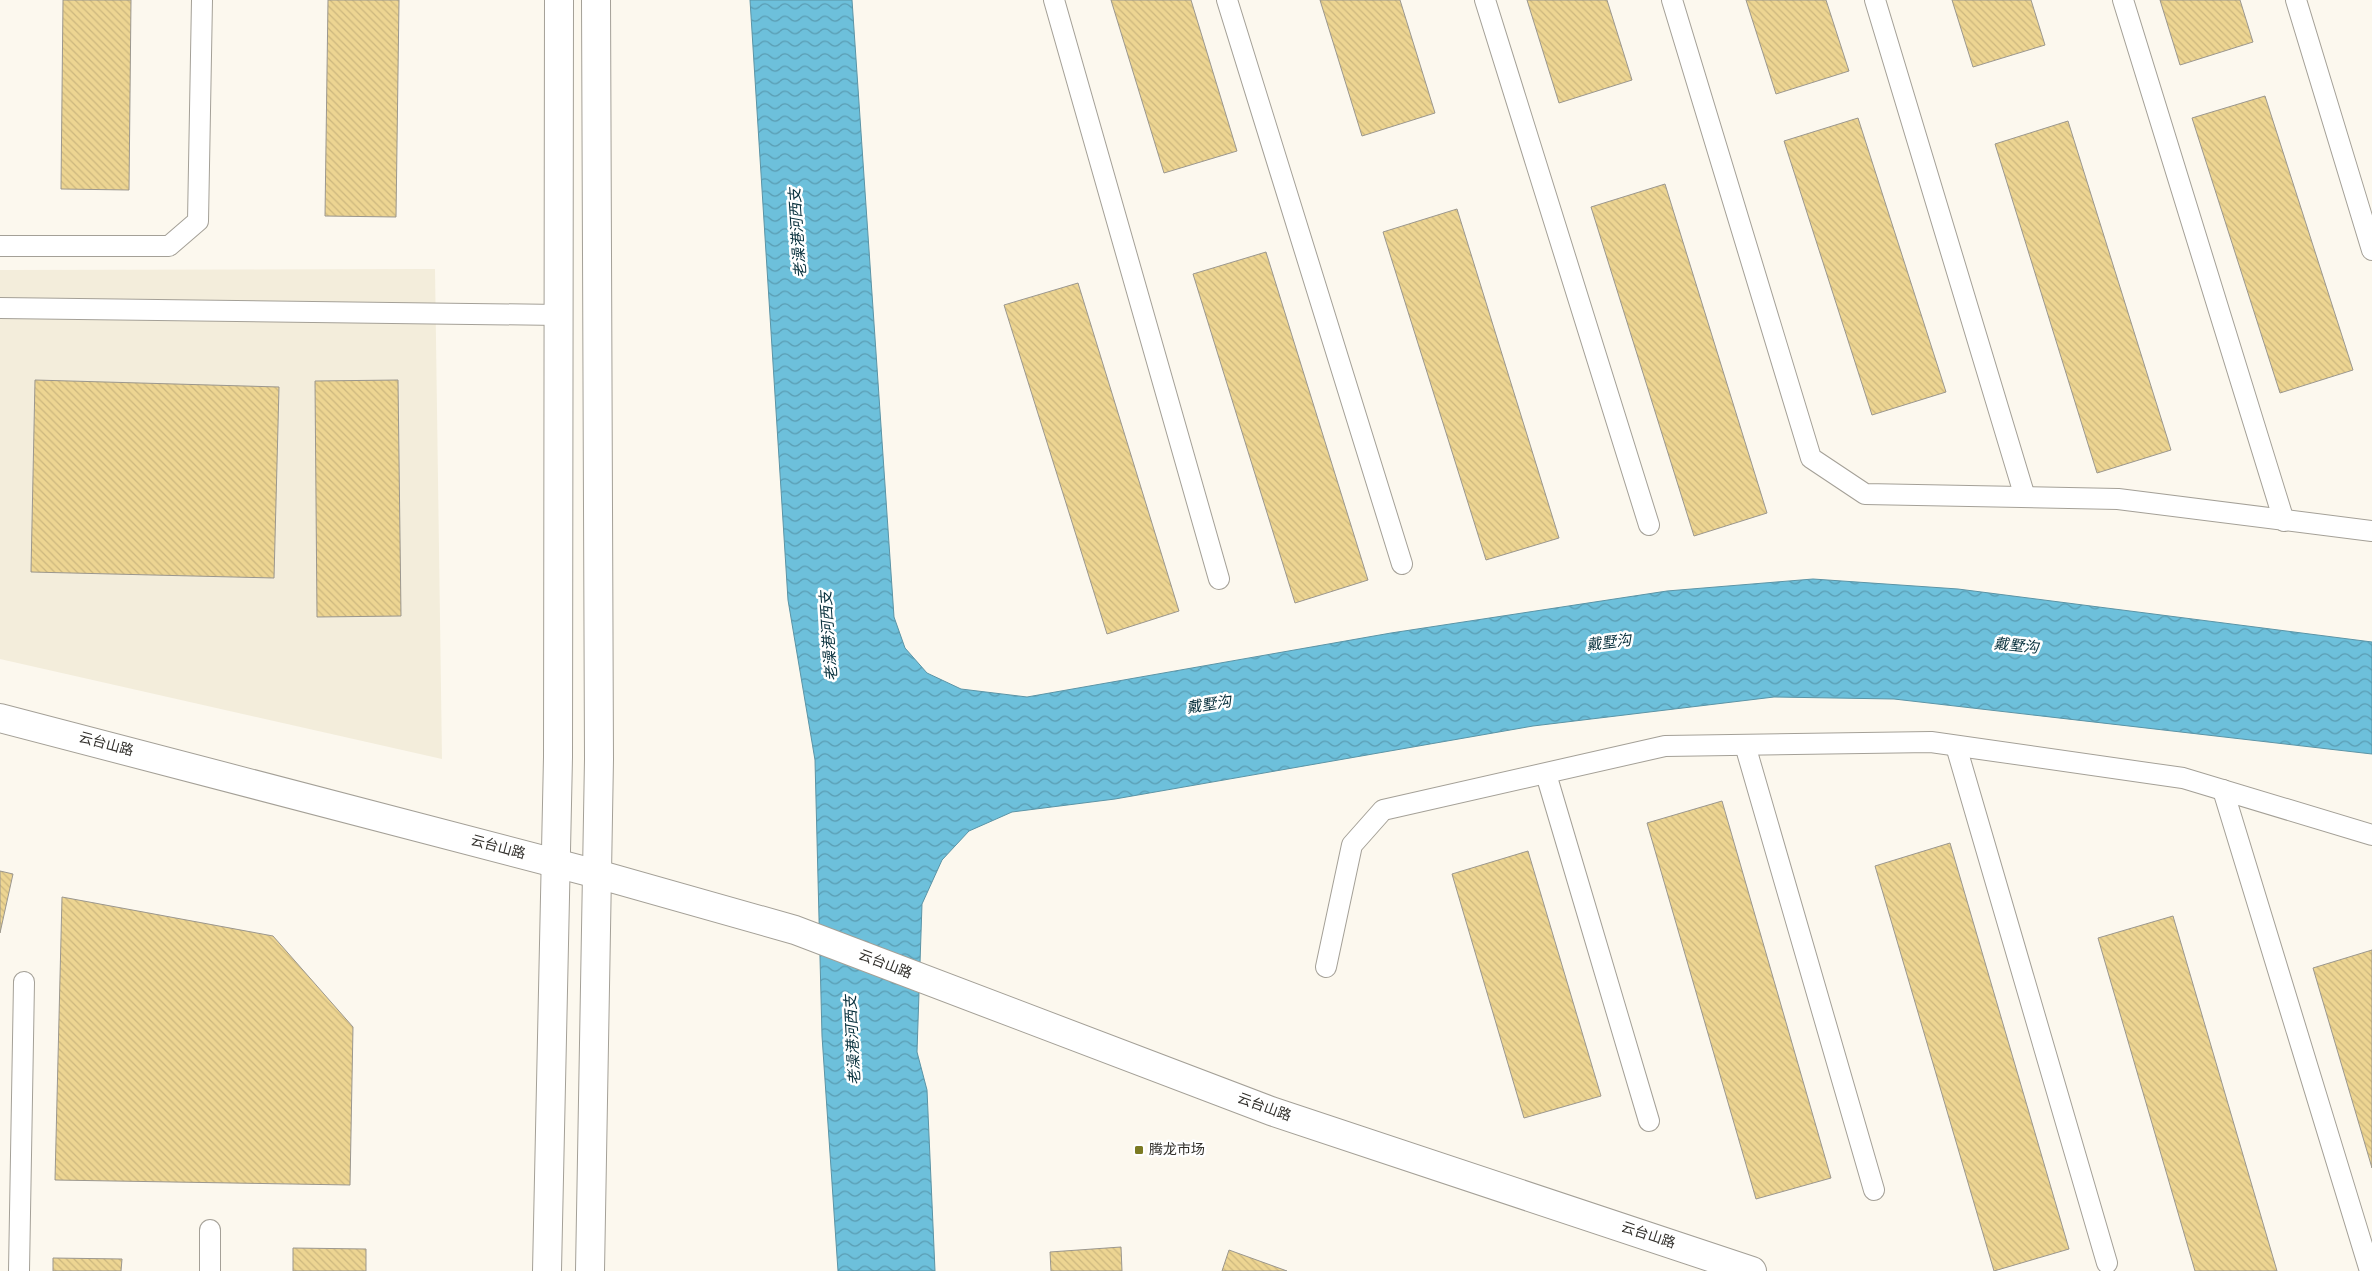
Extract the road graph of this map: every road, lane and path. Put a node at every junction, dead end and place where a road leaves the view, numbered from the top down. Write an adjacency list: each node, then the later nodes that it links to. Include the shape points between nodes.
1 (202, 0): 11 (lane, via 198,221 168,246)
2 (559, 0): 14 (street)
3 (596, 0): 28 (street)
4 (1054, 0): 20 (lane)
5 (1227, 0): 19 (lane)
6 (1484, 0): 17 (lane)
7 (1672, 0): 15 (lane, via 1811,458 1865,494)
8 (1876, 0): 15 (lane)
9 (2123, 0): 16 (lane)
10 (2296, 0): 12 (lane)
11 (0, 246)
12 (2372, 250)
13 (0, 308): 14 (lane)
14 (559, 315): 27 (street)
15 (2025, 497): 16 (lane, via 2118,499)
16 (2284, 520): 18 (lane)
17 (1649, 525)
18 (2372, 532)
19 (1402, 564)
20 (1219, 578)
21 (0, 718): 27 (street, 云台山路)
22 (1745, 745): 23 (lane, via 1932,742); 24 (lane, via 1665,746); 32 (lane)
23 (1956, 746): 25 (lane, via 2183,778); 34 (lane)
24 (1546, 774): 29 (lane, via 1383,810 1352,845); 31 (lane)
25 (2223, 790): 26 (lane); 40 (lane)
26 (2372, 835)
27 (556, 863): 28 (street, 云台山路); 37 (street)
28 (597, 874): 38 (street); 39 (street, 云台山路, via 796,930 1271,1111)
29 (1326, 967)
30 (24, 982): 35 (lane)
31 (1649, 1122)
32 (1874, 1190)
33 (210, 1230): 36 (lane)
34 (2107, 1263)
35 (18, 1271)
36 (210, 1271)
37 (547, 1271)
38 (590, 1271)
39 (1752, 1271)
40 (2370, 1271)

